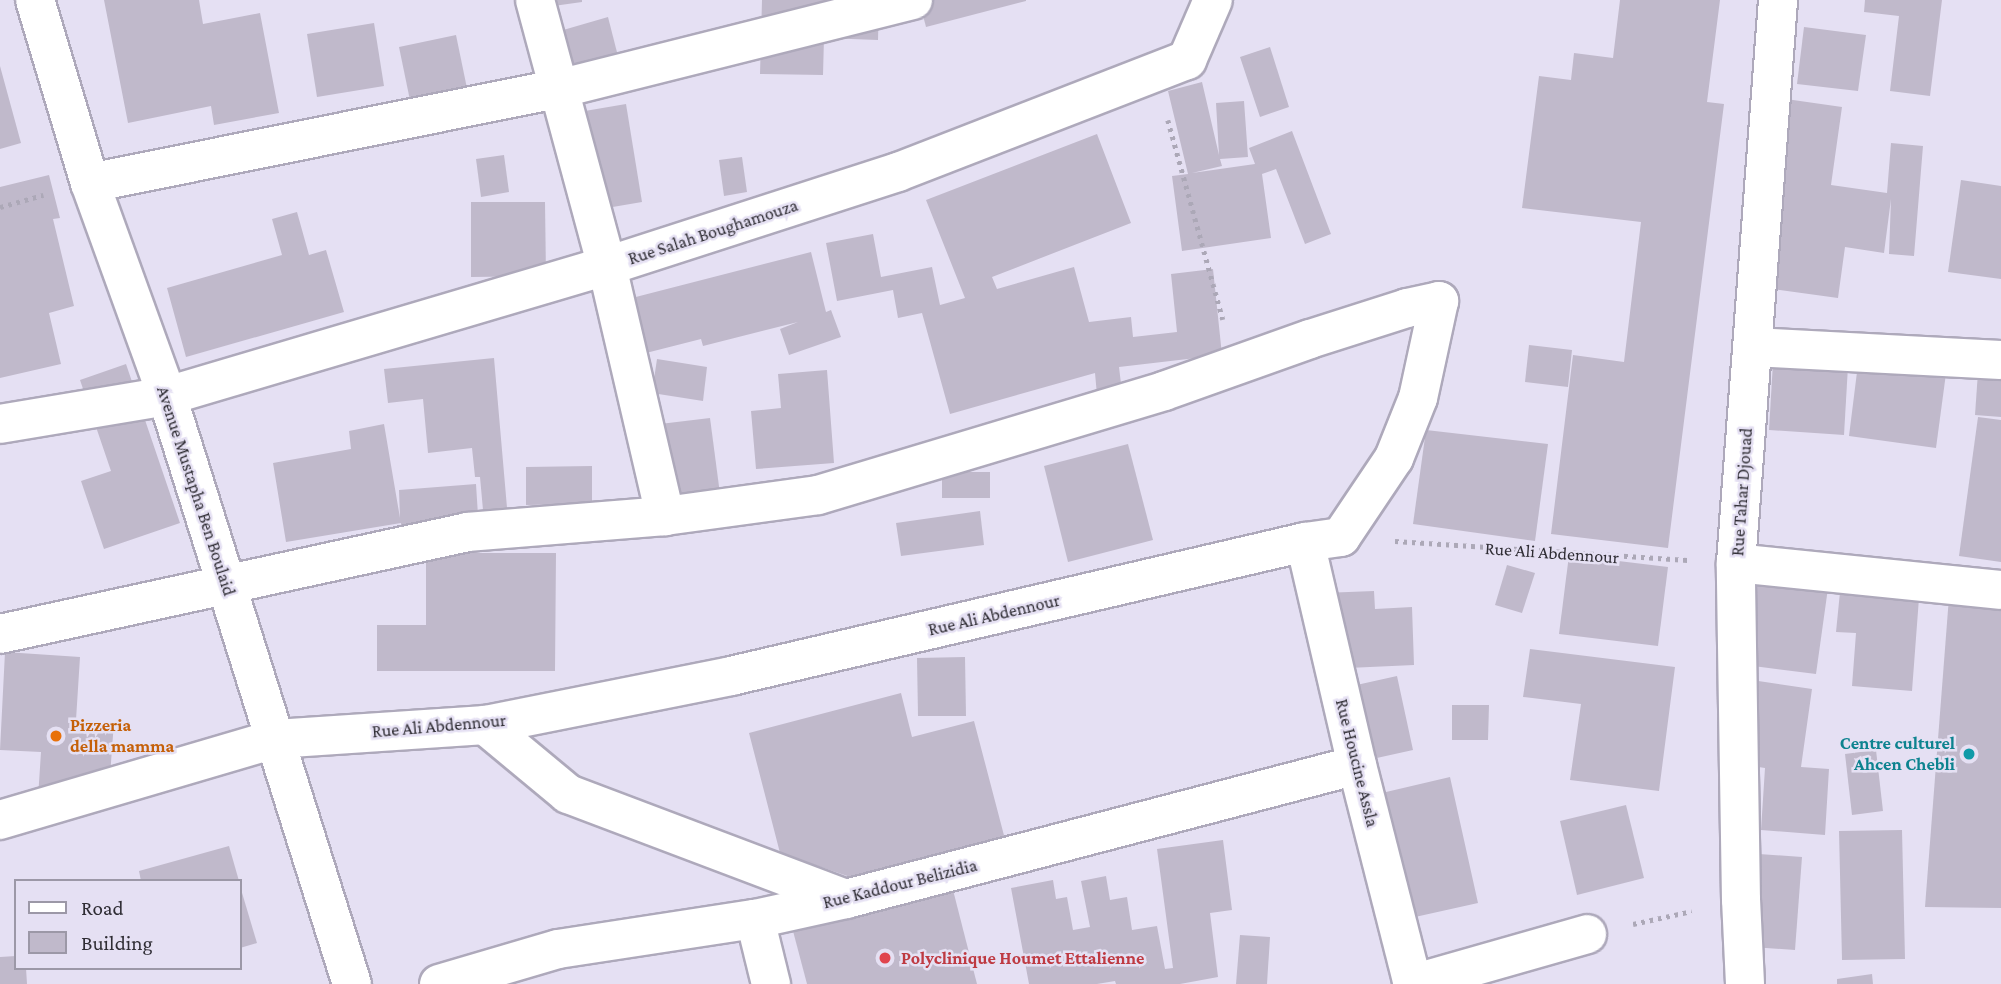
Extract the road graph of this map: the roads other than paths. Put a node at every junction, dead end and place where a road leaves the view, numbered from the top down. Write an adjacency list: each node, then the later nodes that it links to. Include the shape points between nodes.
1 (35, 0): 7 (street, Avenue Mustapha Ben Boulaid)
2 (535, 0): 6 (street)
3 (913, 0): 6 (street)
4 (1213, 0): 8 (street, Rue Salah Boughamouza, via 1187,60 1156,74 898,172)
5 (1778, 0): 9 (street, Rue Tahar Djouad)
6 (558, 89): 7 (street); 8 (street)
7 (90, 183): 11 (street, Avenue Mustapha Ben Boulaid)
8 (607, 266): 11 (street, Rue Salah Boughamouza); 13 (street)
9 (1753, 347): 10 (street); 15 (street, Rue Tahar Djouad)
10 (2001, 360)
11 (166, 396): 12 (street, Rue Salah Boughamouza); 16 (street, Avenue Mustapha Ben Boulaid)
12 (0, 425)
13 (665, 516): 14 (street, via 818,495 1151,395 1407,307 1439,301 1418,398 1394,458); 16 (street, via 467,532)
14 (1323, 539): 19 (street, Rue Ali Abdennour, via 731,676); 21 (street, Rue Houcine Assla)
15 (1737, 563): 17 (street); 30 (street, Rue Tahar Djouad)
16 (225, 584): 18 (street); 20 (street, Avenue Mustapha Ben Boulaid)
17 (2001, 590)
18 (0, 634)
19 (485, 725): 20 (street, Rue Ali Abdennour); 23 (street, via 568,794)
20 (275, 739): 22 (street, Rue Ali Abdennour); 26 (street, Avenue Mustapha Ben Boulaid)
21 (1357, 765): 23 (street, Rue Kaddour Belizidia); 29 (street, Rue Houcine Assla)
22 (0, 820)
23 (845, 899): 24 (street, Rue Kaddour Belizidia)
24 (755, 919): 27 (street, Rue Kaddour Belizidia, via 558,949); 28 (street)
25 (1587, 934): 29 (street)
26 (352, 984)
27 (439, 984)
28 (771, 984)
29 (1413, 984)
30 (1745, 984)

